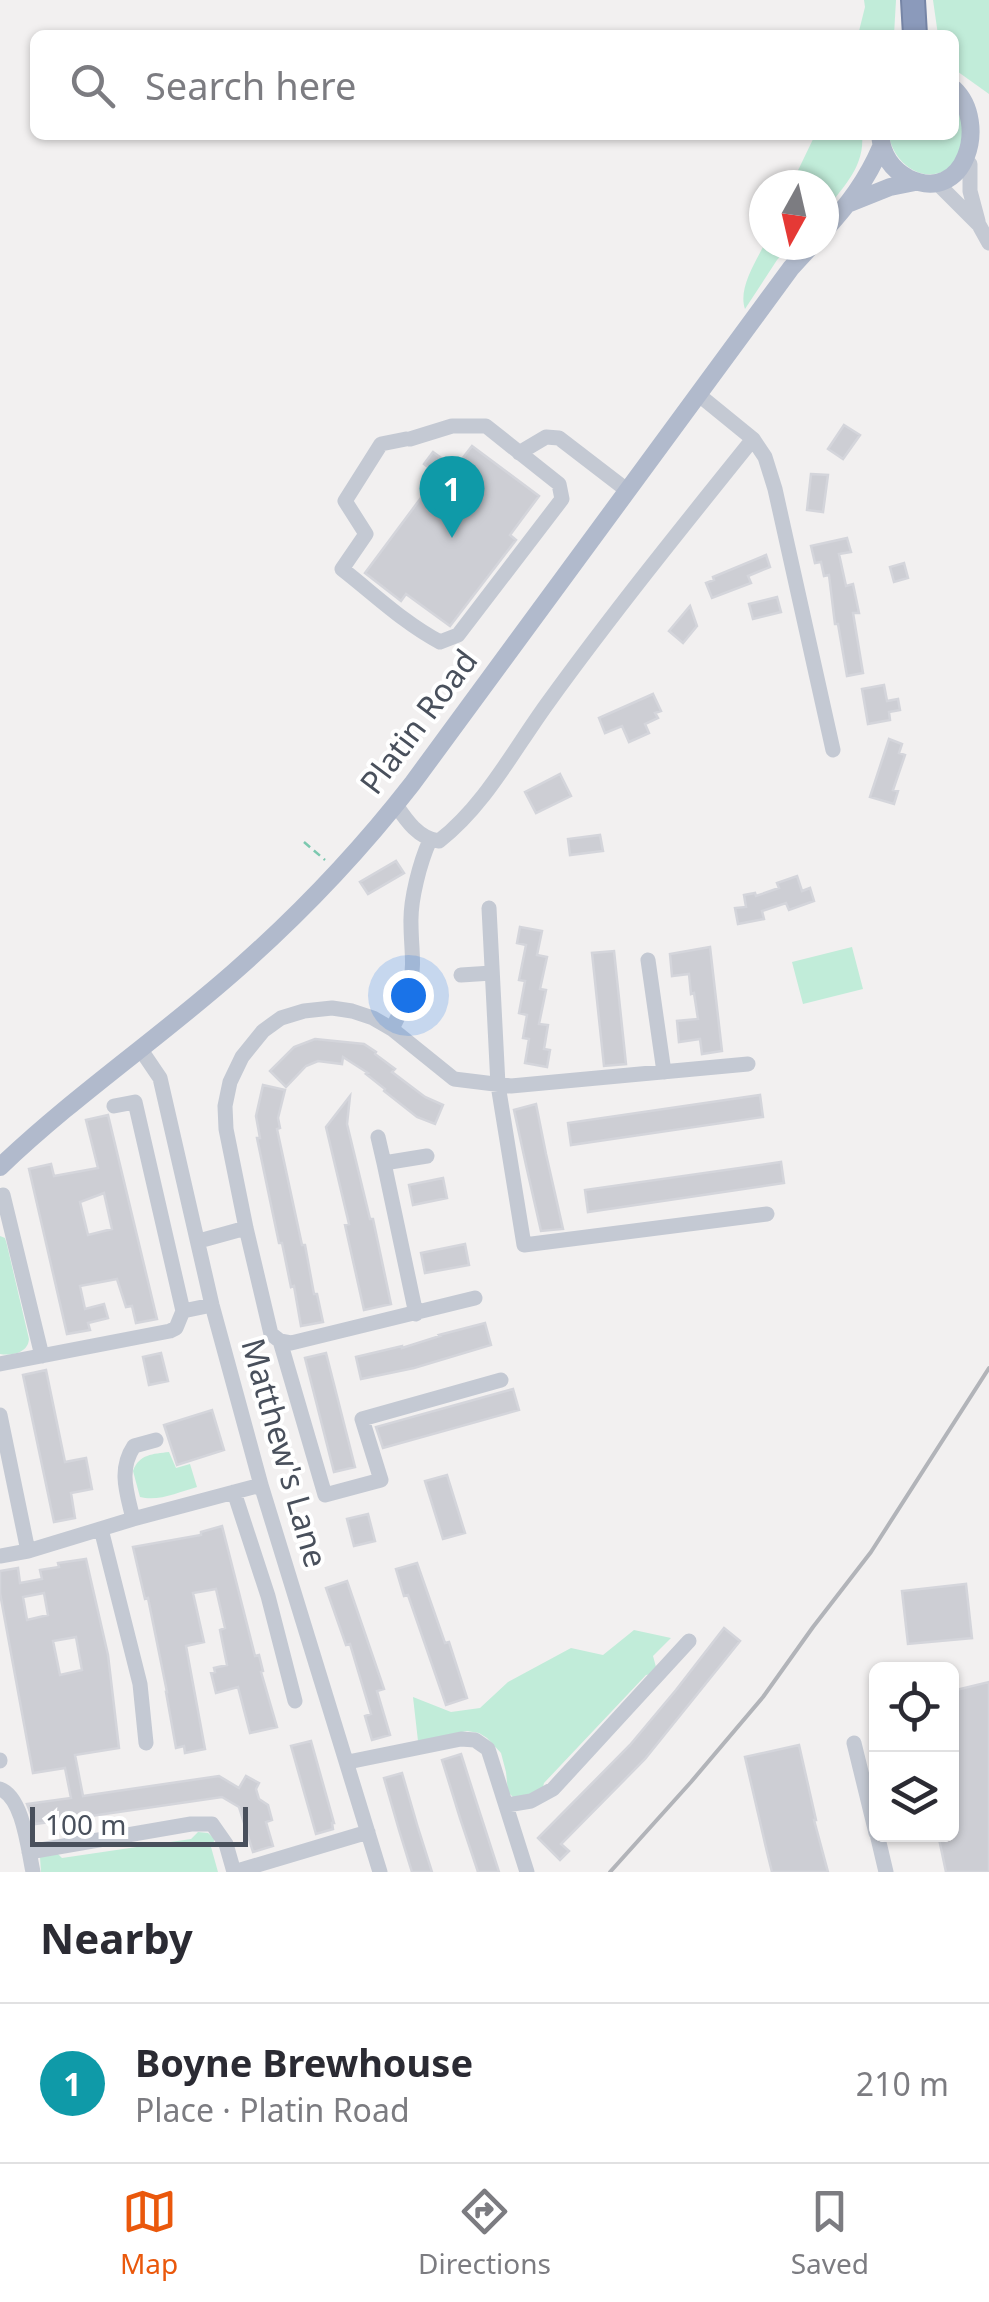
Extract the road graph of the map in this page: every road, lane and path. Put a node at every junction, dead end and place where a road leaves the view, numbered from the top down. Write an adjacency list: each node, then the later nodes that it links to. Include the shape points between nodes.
1 (912, 0): 2 (highway)
2 (915, 30)
3 (959, 93): 4 (main road)
4 (983, 117): 6 (main road)
5 (880, 141): 7 (main road, via 888,162); 9 (main road)
6 (979, 153): 8 (main road, via 961,173); 11 (street, via 970,192)
7 (916, 182): 8 (main road); 9 (main road)
8 (937, 183): 11 (street)
9 (849, 203): 10 (main road)
10 (839, 215)
11 (979, 225): 12 (street)
12 (989, 243)
13 (798, 260): 14 (main road, Platin Road)
14 (698, 395): 15 (street); 17 (main road, Platin Road)
15 (753, 440): 18 (street, via 775,489); 20 (street, via 458,826)
16 (519, 452): 16 (street, via 559,484 562,498 458,635 440,642 413,628 342,569 366,534 345,501 382,444 452,426 486,426); 17 (street, via 546,437 560,438)
17 (628, 492): 19 (main road, Platin Road)
18 (833, 750)
19 (396, 805): 20 (street); 22 (main road, Platin Road)
20 (430, 840): 27 (street, via 410,921 410,991)
21 (304, 842): 22 (path)
22 (338, 870): 28 (main road, Platin Road, via 236,971)
23 (489, 908): 25 (street)
24 (648, 960): 30 (street)
25 (492, 973): 26 (street); 31 (street)
26 (461, 975)
27 (392, 1030): 31 (street, via 454,1079); 40 (street, via 352,1011 304,1010 280,1018 251,1044 225,1106)
28 (141, 1050): 36 (main road, Platin Road); 41 (street, Matthew's Lane, via 160,1078)
29 (748, 1064): 30 (street)
30 (664, 1072): 31 (street)
31 (498, 1084): 38 (street, via 524,1246)
32 (114, 1106): 44 (street, via 135,1102)
33 (378, 1137): 35 (street)
34 (427, 1156): 35 (street)
35 (384, 1163): 45 (street)
36 (0, 1167)
37 (3, 1196): 39 (street)
38 (767, 1214)
39 (5, 1225): 47 (street)
40 (246, 1228): 41 (street); 46 (street, via 268,1325)
41 (199, 1241): 43 (street, Matthew's Lane)
42 (475, 1298): 45 (street)
43 (212, 1305): 44 (street); 52 (street, Matthew's Lane)
44 (184, 1311): 47 (street, via 170,1331)
45 (416, 1314): 46 (street)
46 (280, 1341): 49 (street, via 325,1496 381,1480 362,1419)
47 (42, 1356): 48 (street)
48 (0, 1364)
49 (501, 1380)
50 (0, 1415): 56 (street)
51 (156, 1440): 54 (street, via 134,1446 127,1457)
52 (261, 1485): 53 (street); 62 (street, Matthew's Lane)
53 (234, 1492): 54 (street); 59 (street)
54 (133, 1519): 55 (street)
55 (101, 1529): 56 (street); 60 (street, via 140,1684)
56 (28, 1551): 57 (street)
57 (0, 1556)
58 (690, 1641): 65 (street, via 553,1789)
59 (295, 1701)
60 (146, 1743)
61 (854, 1743): 64 (street)
62 (348, 1762): 65 (street, via 475,1740 488,1749); 66 (street, Matthew's Lane)
63 (0, 1789): 68 (street, via 17,1804)
64 (869, 1802)
65 (507, 1806): 71 (street)
66 (368, 1832): 68 (street, via 234,1872 212,1824); 70 (street, Matthew's Lane)
67 (879, 1842): 72 (street)
68 (29, 1852): 69 (street)
69 (32, 1872)
70 (380, 1872)
71 (527, 1872)
72 (886, 1872)

